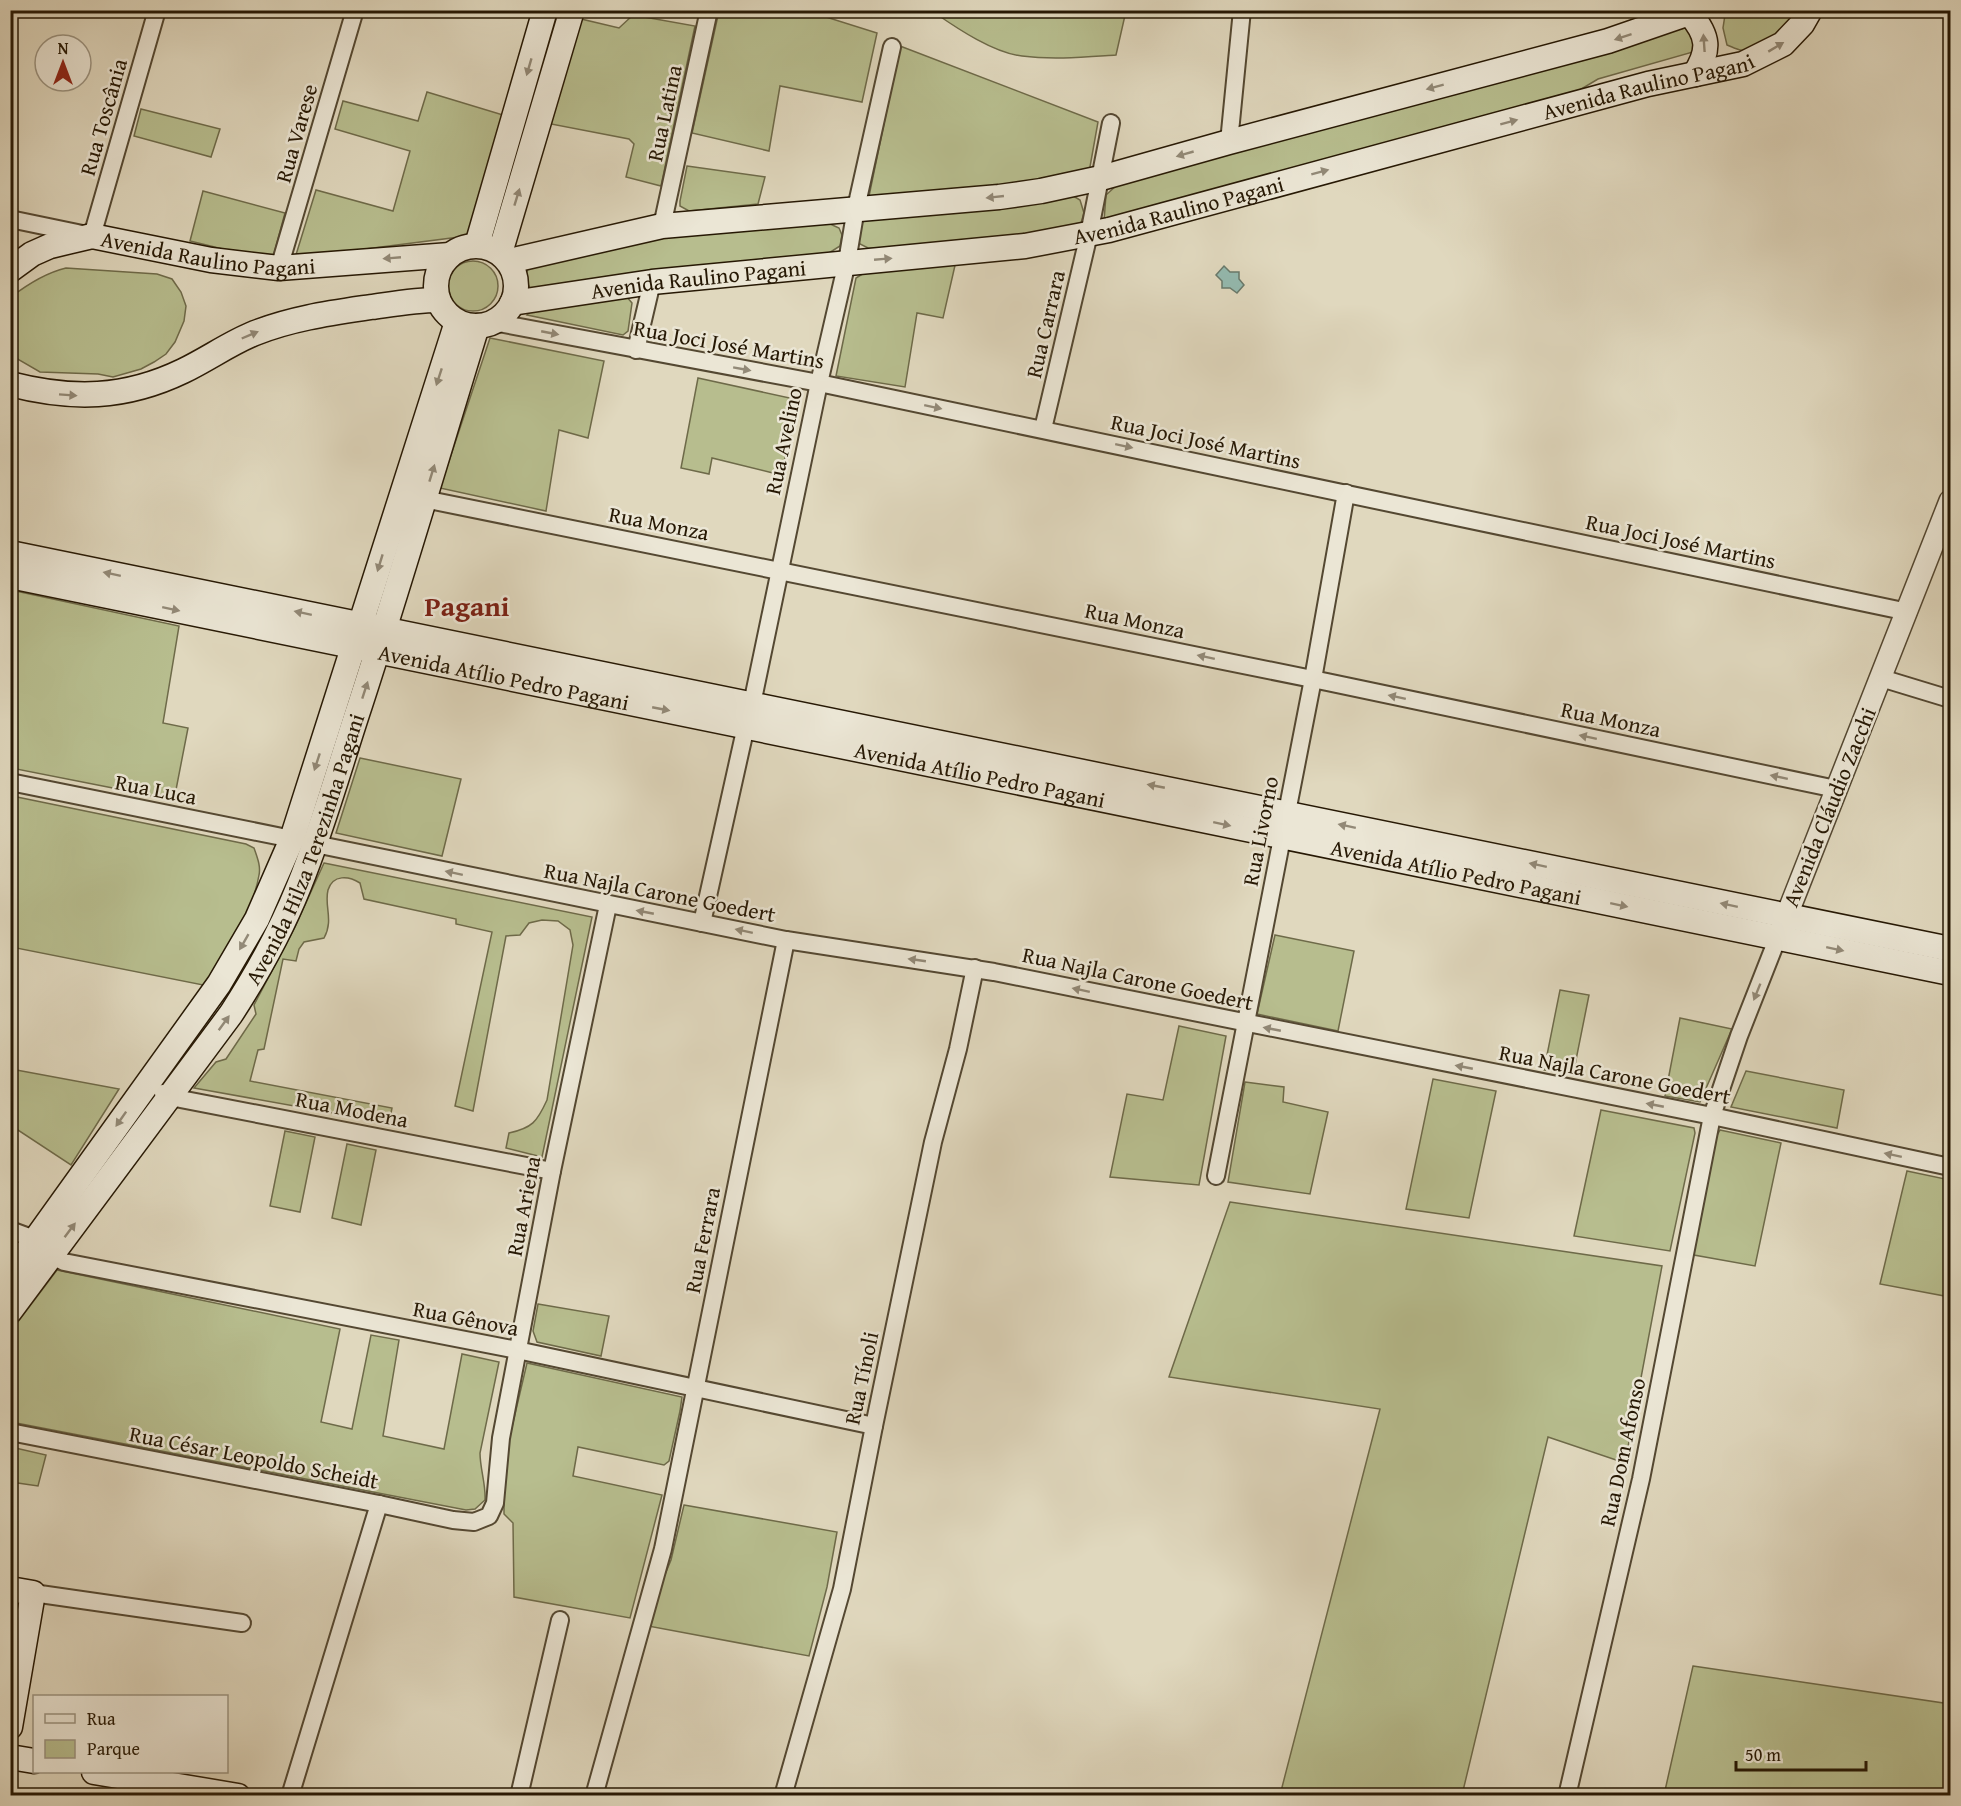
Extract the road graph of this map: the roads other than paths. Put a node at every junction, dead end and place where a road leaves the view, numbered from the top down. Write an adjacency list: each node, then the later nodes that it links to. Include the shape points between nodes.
1 (156, 10): 18 (street, Rua Toscânia)
2 (355, 10): 23 (street, Rua Varese)
3 (545, 10): 19 (main road, one-way to 19)
4 (572, 10): 21 (main road, one-way to 4)
5 (709, 10): 16 (street, Rua Latina)
6 (1242, 10): 12 (street)
7 (1810, 10): 10 (main road, Avenida Raulino Pagani, one-way to 7, via 1743,64 1783,44)
8 (1694, 12): 10 (main road, one-way to 8, via 1704,59 1706,43); 12 (main road, one-way to 12, via 1608,41)
9 (892, 47): 14 (street, Rua Avelino)
10 (1695, 74): 17 (main road, Avenida Raulino Pagani, one-way to 10)
11 (1111, 123): 13 (street, Rua Carrara)
12 (1229, 142): 13 (main road, one-way to 13)
13 (1101, 178): 14 (main road, one-way to 14, via 999,197); 17 (street, Rua Carrara)
14 (856, 208): 16 (main road); 22 (street, Rua Avelino)
15 (10, 219): 18 (street)
16 (662, 226): 21 (main road)
17 (1089, 234): 22 (main road, Avenida Raulino Pagani, one-way to 17, via 1025,246); 32 (street, Rua Carrara)
18 (92, 236): 23 (main road, Avenida Raulino Pagani, via 211,260); 24 (main road, Avenida Raulino Pagani, via 50,246)
19 (477, 245): 20 (main road); 21 (main road, via 489,247)
20 (450, 255): 23 (main road, Avenida Raulino Pagani, one-way to 23); 26 (main road, via 436,280)
21 (504, 257): 27 (main road, via 517,284)
22 (847, 262): 25 (main road, Avenida Raulino Pagani); 30 (street, Rua Avelino)
23 (279, 268)
24 (10, 270)
25 (652, 282): 27 (main road, Avenida Raulino Pagani); 29 (street)
26 (438, 300): 28 (main road, via 443,309); 31 (main road, one-way to 26, via 82,396 125,391 166,379 229,345 280,324 334,312)
27 (513, 303): 28 (main road, via 501,318)
28 (476, 323): 29 (street, Rua Joci José Martins, one-way to 29); 34 (main road, Avenida Hilza Terezinha Pagani, one-way to 28); 40 (main road, Avenida Hilza Terezinha Pagani, one-way to 40)
29 (636, 350): 30 (street, Rua Joci José Martins, one-way to 30)
30 (819, 383): 32 (street, Rua Joci José Martins, one-way to 32); 37 (street, Rua Avelino)
31 (10, 384)
32 (1043, 429): 33 (street, Rua Joci José Martins, one-way to 33)
33 (1346, 493): 39 (street, Rua Joci José Martins); 42 (street, Rua Livorno)
34 (424, 499): 37 (street, Rua Monza); 40 (main road, Avenida Hilza Terezinha Pagani)
35 (1950, 501): 39 (street, Avenida Cláudio Zacchi)
36 (10, 553): 40 (main road, Avenida Atílio Pedro Pagani, one-way to 36)
37 (779, 570): 42 (street, Rua Monza, one-way to 37); 44 (street, Rua Avelino)
38 (10, 576): 40 (main road, Avenida Atílio Pedro Pagani, one-way to 40)
39 (1908, 612): 41 (street, Avenida Cláudio Zacchi)
40 (369, 638): 44 (main road, Avenida Atílio Pedro Pagani); 49 (main road, Avenida Hilza Terezinha Pagani)
41 (1881, 678): 43 (street); 46 (street, Avenida Cláudio Zacchi)
42 (1313, 679): 46 (street, Rua Monza, one-way to 42); 47 (street, Rua Livorno)
43 (1950, 699)
44 (749, 715): 47 (main road, Avenida Atílio Pedro Pagani, one-way to 44); 48 (main road, Avenida Atílio Pedro Pagani, one-way to 48); 51 (street, Rua Avelino)
45 (10, 782): 49 (street, Rua Luca)
46 (1836, 789): 52 (street, Avenida Cláudio Zacchi)
47 (1286, 813): 48 (street, Rua Livorno); 52 (main road, Avenida Atílio Pedro Pagani, one-way to 47)
48 (1281, 837): 52 (main road, Avenida Atílio Pedro Pagani, one-way to 52); 57 (street, Rua Livorno)
49 (304, 842): 50 (street, Rua Najla Carone Goedert, one-way to 49); 58 (main road, Avenida Hilza Terezinha Pagani, one-way to 58, via 219,984); 59 (main road, Avenida Hilza Terezinha Pagani, one-way to 49, via 256,973 294,898)
50 (608, 905): 51 (street, Rua Najla Carone Goedert, one-way to 50); 64 (street, Rua Ariena)
51 (702, 923): 53 (street, Rua Najla Carone Goedert, one-way to 51)
52 (1782, 927): 54 (main road, Avenida Atílio Pedro Pagani); 56 (main road, Avenida Atílio Pedro Pagani, one-way to 56); 62 (street, Avenida Cláudio Zacchi, one-way to 62)
53 (786, 940): 55 (street, Rua Najla Carone Goedert, one-way to 53); 71 (street, Rua Ferrara)
54 (1950, 949)
55 (975, 968): 57 (street, Rua Najla Carone Goedert, one-way to 55); 72 (street, Rua Tínoli, via 933,1142)
56 (1950, 973)
57 (1246, 1024): 62 (street, Rua Najla Carone Goedert, one-way to 57); 65 (street, Rua Livorno)
58 (173, 1047): 59 (main road); 60 (main road, Avenida Hilza Terezinha Pagani)
59 (196, 1062): 61 (main road, Avenida Hilza Terezinha Pagani)
60 (147, 1083): 61 (street, Rua Modena); 67 (main road, Avenida Hilza Terezinha Pagani, one-way to 67)
61 (170, 1097): 64 (street, Rua Modena); 67 (main road, Avenida Hilza Terezinha Pagani, one-way to 61)
62 (1712, 1116): 63 (street, Rua Najla Carone Goedert, one-way to 62); 88 (street, Rua Dom Afonso, via 1641,1479)
63 (1950, 1167)
64 (552, 1171): 70 (street, Rua Ariena)
65 (1216, 1176)
66 (10, 1230): 67 (street, Rua Gênova)
67 (44, 1247): 68 (main road, Avenida Hilza Terezinha Pagani); 69 (main road, Avenida Hilza Terezinha Pagani); 70 (street, Rua Gênova, via 64,1262)
68 (10, 1275)
69 (10, 1311)
70 (517, 1350): 71 (street, Rua Gênova); 75 (street, Rua Ariena, via 499,1451 495,1503)
71 (695, 1387): 72 (street, Rua Gênova); 86 (street, Rua Ferrara, via 663,1549)
72 (874, 1426): 87 (street, Rua Tínoli, via 840,1600)
73 (10, 1432): 74 (street, Rua César Leopoldo Scheidt)
74 (379, 1504): 75 (street, Rua César Leopoldo Scheidt, via 453,1520 474,1522); 84 (street)
75 (489, 1516)
76 (22, 1591): 78 (street); 79 (main road)
77 (560, 1620): 85 (street)
78 (242, 1623)
79 (10, 1727)
80 (10, 1757): 81 (main road)
81 (33, 1761)
82 (100, 1773): 83 (main road)
83 (238, 1796)
84 (290, 1796)
85 (519, 1796)
86 (594, 1796)
87 (783, 1796)
88 (1567, 1796)

